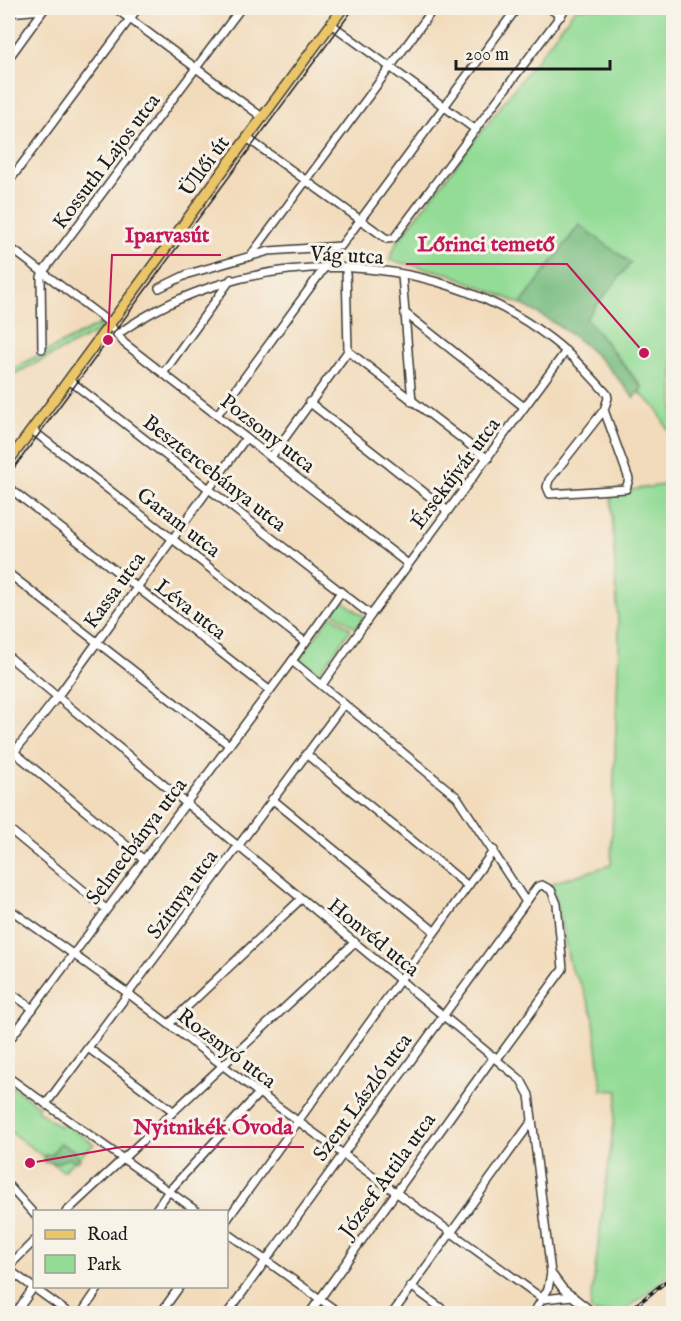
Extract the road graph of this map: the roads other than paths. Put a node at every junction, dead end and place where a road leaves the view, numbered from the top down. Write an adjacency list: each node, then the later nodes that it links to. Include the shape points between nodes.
1 (115, 8): 12 (street)
2 (138, 8): 12 (street)
3 (241, 8): 16 (street, Kossuth Lajos utca)
4 (343, 8): 13 (main road, Üllői út)
5 (434, 8): 15 (street)
6 (517, 8): 17 (street)
7 (549, 8): 11 (street)
8 (566, 8): 11 (street)
9 (44, 9): 10 (street); 14 (street)
10 (8, 13)
11 (561, 16): 19 (street)
12 (130, 18): 16 (street); 22 (street)
13 (331, 24): 15 (street); 18 (main road, Üllői út)
14 (8, 59)
15 (390, 67): 17 (street); 21 (street)
16 (196, 68): 18 (street); 28 (street, Kossuth Lajos utca)
17 (445, 106): 19 (street); 23 (street)
18 (262, 117): 20 (main road, Üllői út)
19 (476, 130): 23 (street, via 390,240)
20 (248, 138): 21 (street); 33 (main road, Üllői út)
21 (306, 180): 23 (street); 25 (street)
22 (8, 183)
23 (361, 221): 25 (street, Vág utca, via 341,246)
24 (8, 246): 28 (street, Pozsony utca)
25 (251, 255): 31 (street, Vág utca, via 188,274)
26 (325, 267): 27 (street, Vág utca); 30 (street, Vág utca); 44 (street)
27 (346, 268): 29 (street, Vág utca); 36 (street)
28 (43, 272): 33 (street, Pozsony utca); 35 (street)
29 (402, 275): 32 (street); 37 (street, Vág utca, via 441,284 501,309)
30 (231, 279): 34 (street, Vág utca); 38 (street)
31 (159, 288)
32 (405, 313): 41 (street); 42 (street)
33 (110, 326): 34 (street, Pozsony utca); 39 (main road, Üllői út)
34 (118, 334): 38 (street, Pozsony utca, via 124,343)
35 (42, 349)
36 (348, 351): 40 (street); 41 (street)
37 (566, 351): 42 (street, Érsekújvár utca); 43 (street, Vág utca, via 607,394)
38 (164, 372): 44 (street, Pozsony utca)
39 (69, 380): 45 (main road, Üllői út); 51 (street, Besztercebánya utca)
40 (309, 402): 47 (street); 52 (street)
41 (412, 402): 48 (street)
42 (524, 407): 48 (street, Érsekújvár utca)
43 (604, 410): 43 (street, via 549,480 550,494 628,486 629,479)
44 (217, 415): 46 (street, Pozsony utca)
45 (32, 430): 49 (main road, Üllői út); 53 (street, Garam utca)
46 (246, 438): 47 (street, Pozsony utca); 51 (street, Kassa utca)
47 (271, 457): 54 (street, Pozsony utca)
48 (488, 459): 52 (street, Érsekújvár utca)
49 (8, 462)
50 (8, 488): 56 (street, Léva utca)
51 (210, 489): 53 (street, Kassa utca); 57 (street, Besztercebánya utca)
52 (448, 511): 54 (street, Érsekújvár utca)
53 (174, 538): 56 (street, Kassa utca); 60 (street, Garam utca)
54 (408, 564): 58 (street, Érsekújvár utca)
55 (8, 573): 59 (street)
56 (137, 588): 59 (street, Kassa utca); 64 (street, Léva utca)
57 (341, 592): 58 (street, Besztercebánya utca); 60 (street, Selmecbánya utca)
58 (370, 615): 63 (street, Érsekújvár utca)
59 (96, 642): 65 (street, Kassa utca); 67 (street)
60 (305, 642): 62 (street, Selmecbánya utca)
61 (8, 656): 65 (street, Honvéd utca)
62 (292, 661): 63 (street); 64 (street, Selmecbánya utca)
63 (322, 685): 66 (street)
64 (269, 690): 67 (street, Selmecbánya utca)
65 (58, 696): 68 (street, Kassa utca); 72 (street, Honvéd utca)
66 (344, 704): 69 (street, Szitnya utca); 75 (street, via 450,790)
67 (229, 745): 72 (street, Selmecbánya utca)
68 (11, 749): 70 (street, Kassa utca); 76 (street)
69 (306, 754): 71 (street, Szitnya utca); 77 (street)
70 (8, 760)
71 (272, 799): 74 (street, Szitnya utca); 82 (street)
72 (186, 802): 74 (street, Honvéd utca); 76 (street, Selmecbánya utca)
73 (8, 828): 81 (street)
74 (238, 846): 78 (street, Honvéd utca); 87 (street, Szitnya utca)
75 (494, 850): 77 (street); 79 (street)
76 (143, 859): 81 (street, Selmecbánya utca)
77 (468, 886): 82 (street)
78 (301, 899): 83 (street, Honvéd utca); 90 (street)
79 (526, 902): 89 (street, Szent László utca); 93 (street, József Attila utca, via 537,887 542,885 551,890 557,904 565,963)
80 (8, 908): 84 (street, Rozsnyó utca)
81 (106, 909): 84 (street, Selmecbánya utca)
82 (435, 931): 85 (street)
83 (355, 942): 85 (street, Honvéd utca); 94 (street)
84 (73, 954): 87 (street, Rozsnyó utca); 88 (street, Selmecbánya utca)
85 (400, 980): 89 (street, Honvéd utca); 100 (street)
86 (8, 991): 88 (street)
87 (129, 994): 90 (street, Rozsnyó utca); 92 (street, Szitnya utca)
88 (33, 1009): 91 (street, Selmecbánya utca)
89 (442, 1014): 93 (street, Honvéd utca); 101 (street, Szent László utca)
90 (168, 1024): 94 (street, Rozsnyó utca)
91 (8, 1042)
92 (88, 1048): 97 (street, Szitnya utca); 98 (street)
93 (496, 1058): 99 (street, Honvéd utca, via 526,1088); 105 (street, József Attila utca)
94 (223, 1066): 96 (street, Rozsnyó utca); 98 (street)
95 (8, 1077): 97 (street)
96 (259, 1093): 100 (street, Rozsnyó utca); 104 (street)
97 (46, 1104): 102 (street)
98 (173, 1111): 102 (street)
99 (532, 1121): 111 (street); 116 (street, Honvéd utca)
100 (299, 1122): 101 (street, Rozsnyó utca); 110 (street)
101 (341, 1152): 105 (street, Rozsnyó utca); 114 (street, Szent László utca)
102 (123, 1159): 104 (street); 106 (street)
103 (8, 1185): 109 (street)
104 (169, 1191): 107 (street); 108 (street)
105 (395, 1192): 111 (street, Rozsnyó utca); 123 (street, József Attila utca)
106 (68, 1210)
107 (155, 1210)
108 (195, 1210)
109 (33, 1213)
110 (228, 1218)
111 (451, 1232): 117 (street); 124 (street, Rozsnyó utca)
112 (228, 1233): 114 (street)
113 (33, 1242): 115 (street)
114 (266, 1260): 123 (street); 130 (street, Szent László utca)
115 (8, 1268): 118 (street)
116 (551, 1273): 122 (street); 124 (street)
117 (411, 1286): 133 (street); 134 (street)
118 (33, 1287): 126 (street)
119 (34, 1288): 127 (street)
120 (99, 1288): 128 (street)
121 (179, 1288): 129 (street)
122 (573, 1296): 124 (street); 135 (street)
123 (319, 1298): 131 (street, József Attila utca); 132 (street)
124 (543, 1299): 125 (street)
125 (533, 1313)
126 (15, 1314)
127 (70, 1314)
128 (81, 1314)
129 (160, 1314)
130 (227, 1314)
131 (309, 1314)
132 (340, 1314)
133 (392, 1314)
134 (449, 1314)
135 (595, 1314)

